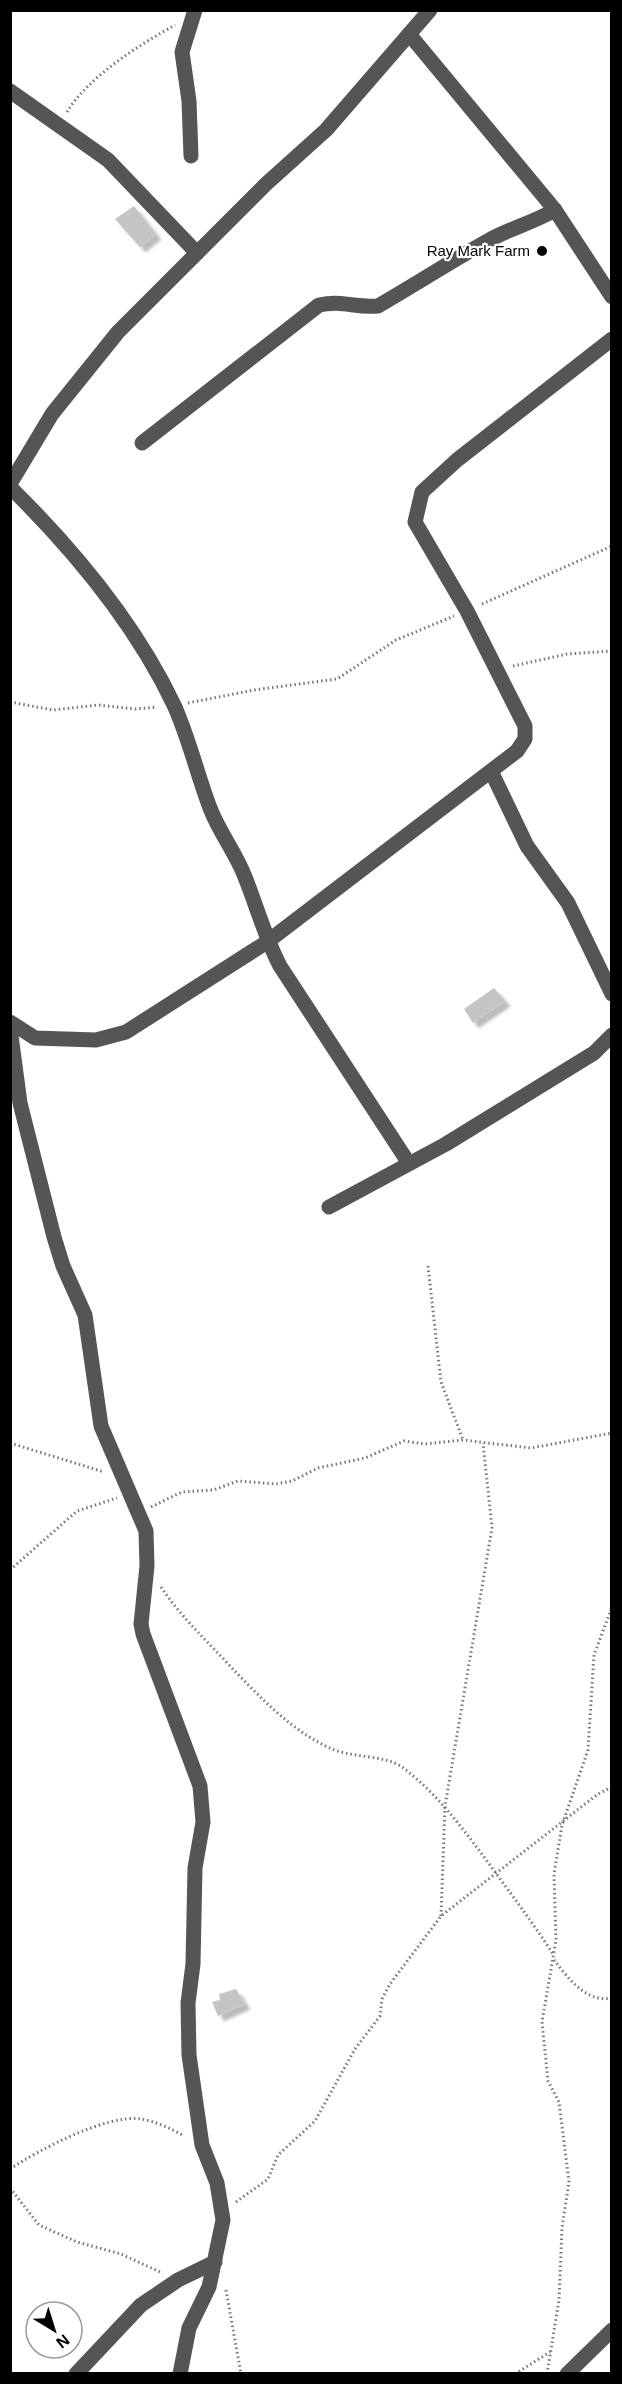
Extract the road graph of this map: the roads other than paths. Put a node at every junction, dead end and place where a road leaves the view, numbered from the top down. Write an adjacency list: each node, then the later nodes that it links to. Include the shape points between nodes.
1 (430, 10): 3 (street)
2 (195, 12): 5 (street, via 182,52)
3 (409, 34): 6 (street); 7 (street, via 326,130)
4 (10, 91): 7 (street, via 108,160)
5 (191, 156)
6 (555, 210): 8 (street); 10 (street, via 528,226 489,241 378,306 358,308 338,301 319,305)
7 (197, 252): 11 (street, via 118,332 73,387 52,414)
8 (612, 297)
9 (612, 339): 12 (street, via 422,492 415,522 467,611 525,726 525,739 517,751)
10 (142, 443)
11 (10, 486): 13 (street, via 93,579 149,658 174,706 210,808 244,875)
12 (491, 771): 13 (street); 14 (street, via 527,846 568,903)
13 (267, 942): 15 (street, via 126,1032 96,1040 35,1038); 18 (street)
14 (612, 994)
15 (10, 1022)
16 (10, 1028): 20 (street, via 28,1135 63,1266 85,1315 101,1426 140,1514 148,1544 143,1634 200,1786 203,1822 195,1868 189,2055 202,2145 217,2183 222,2210)
17 (612, 1035): 18 (street, via 594,1053 446,1144)
18 (408, 1162): 19 (street)
19 (329, 1207)
20 (215, 2262): 22 (street, via 178,2280 141,2305); 23 (street, via 189,2328)
21 (612, 2330): 24 (street)
22 (76, 2373)
23 (180, 2373)
24 (567, 2373)

